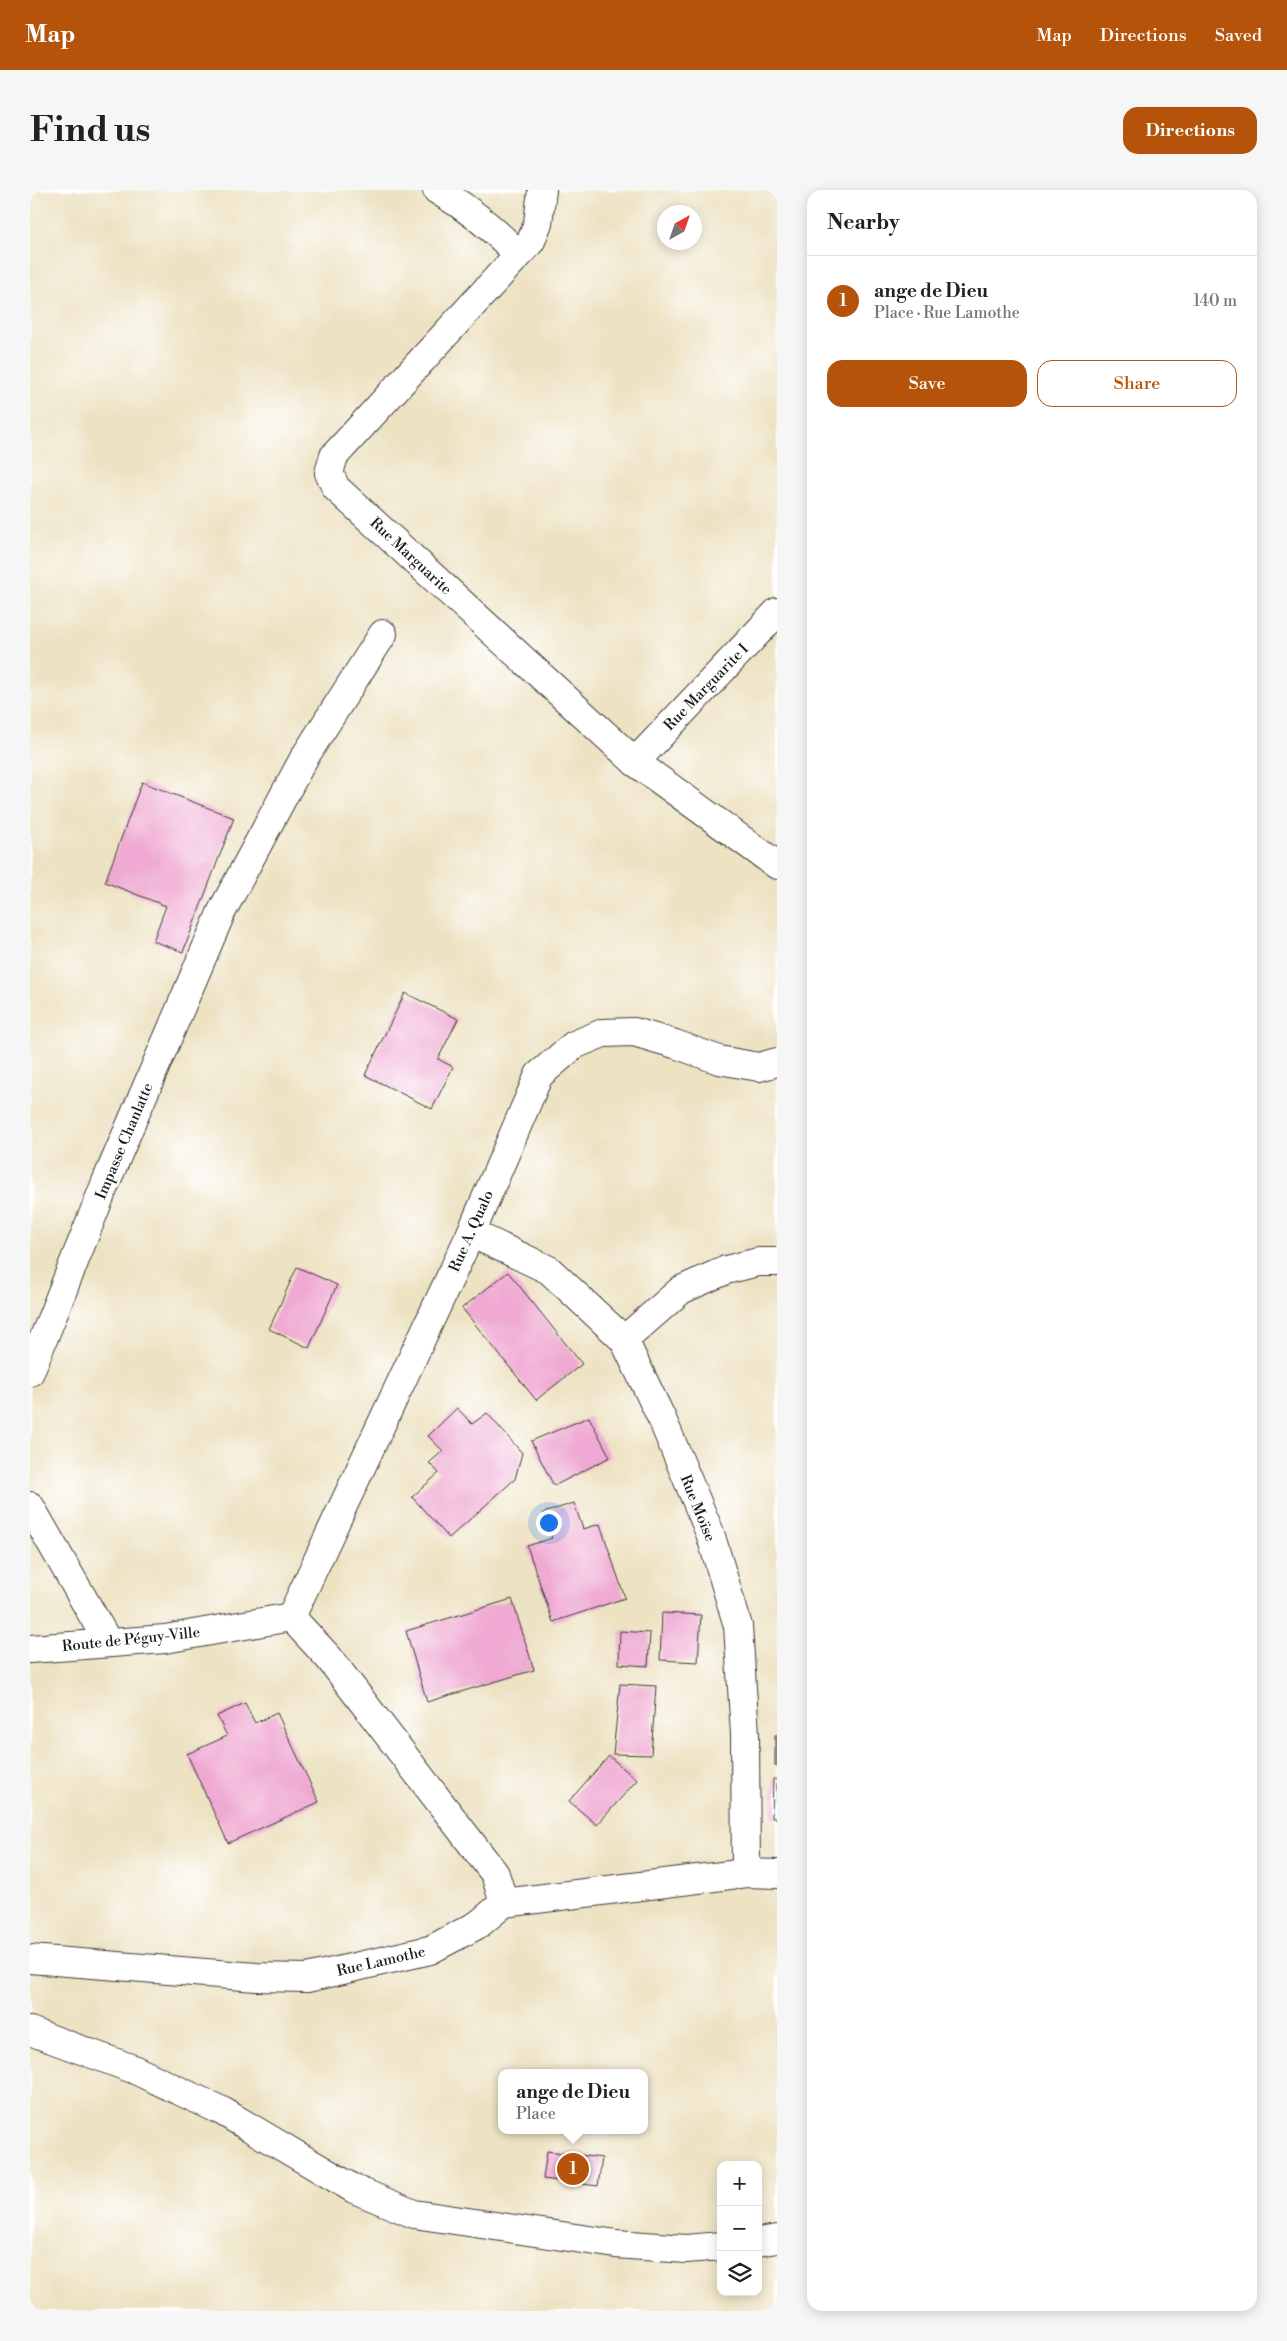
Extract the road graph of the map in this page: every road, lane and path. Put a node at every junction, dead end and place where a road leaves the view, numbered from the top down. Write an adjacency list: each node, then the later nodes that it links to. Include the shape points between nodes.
1 (437, 190): 3 (street, via 494,229)
2 (542, 190): 3 (street, Rue Marguarite, via 538,223 531,241)
3 (519, 255): 6 (street, Rue Marguarite, via 334,456 329,473 336,488)
4 (777, 612): 6 (street, Rue Marguarite I)
5 (383, 634): 12 (street, Impasse Chanlatte, via 304,758 222,911)
6 (634, 762): 7 (street, Rue Marguarite)
7 (777, 865)
8 (777, 1062): 9 (street, Rue A. Qualo, via 759,1066 719,1060 634,1032 603,1034 574,1045 539,1075)
9 (471, 1233): 11 (street, Rue Moïse, via 549,1270); 14 (street, Rue A. Qualo)
10 (777, 1262): 11 (street, via 758,1262 726,1270 680,1290)
11 (624, 1340): 17 (street, Rue Moïse, via 662,1418 710,1534 738,1626 745,1734)
12 (30, 1372)
13 (30, 1506): 15 (street)
14 (291, 1617): 15 (street, Route de Péguy-Ville, via 165,1639); 19 (street, via 329,1658 495,1874)
15 (108, 1642): 16 (street, Route de Péguy-Ville)
16 (30, 1649)
17 (746, 1873): 18 (street); 19 (street)
18 (777, 1874)
19 (504, 1903): 20 (street, Rue Lamothe, via 479,1924 430,1950 307,1978 256,1977)
20 (30, 1958)
21 (30, 2031): 24 (street, via 134,2069 222,2111 354,2189 414,2214 616,2244 686,2250)
22 (777, 2239): 23 (street)
23 (762, 2241)
24 (717, 2246)

